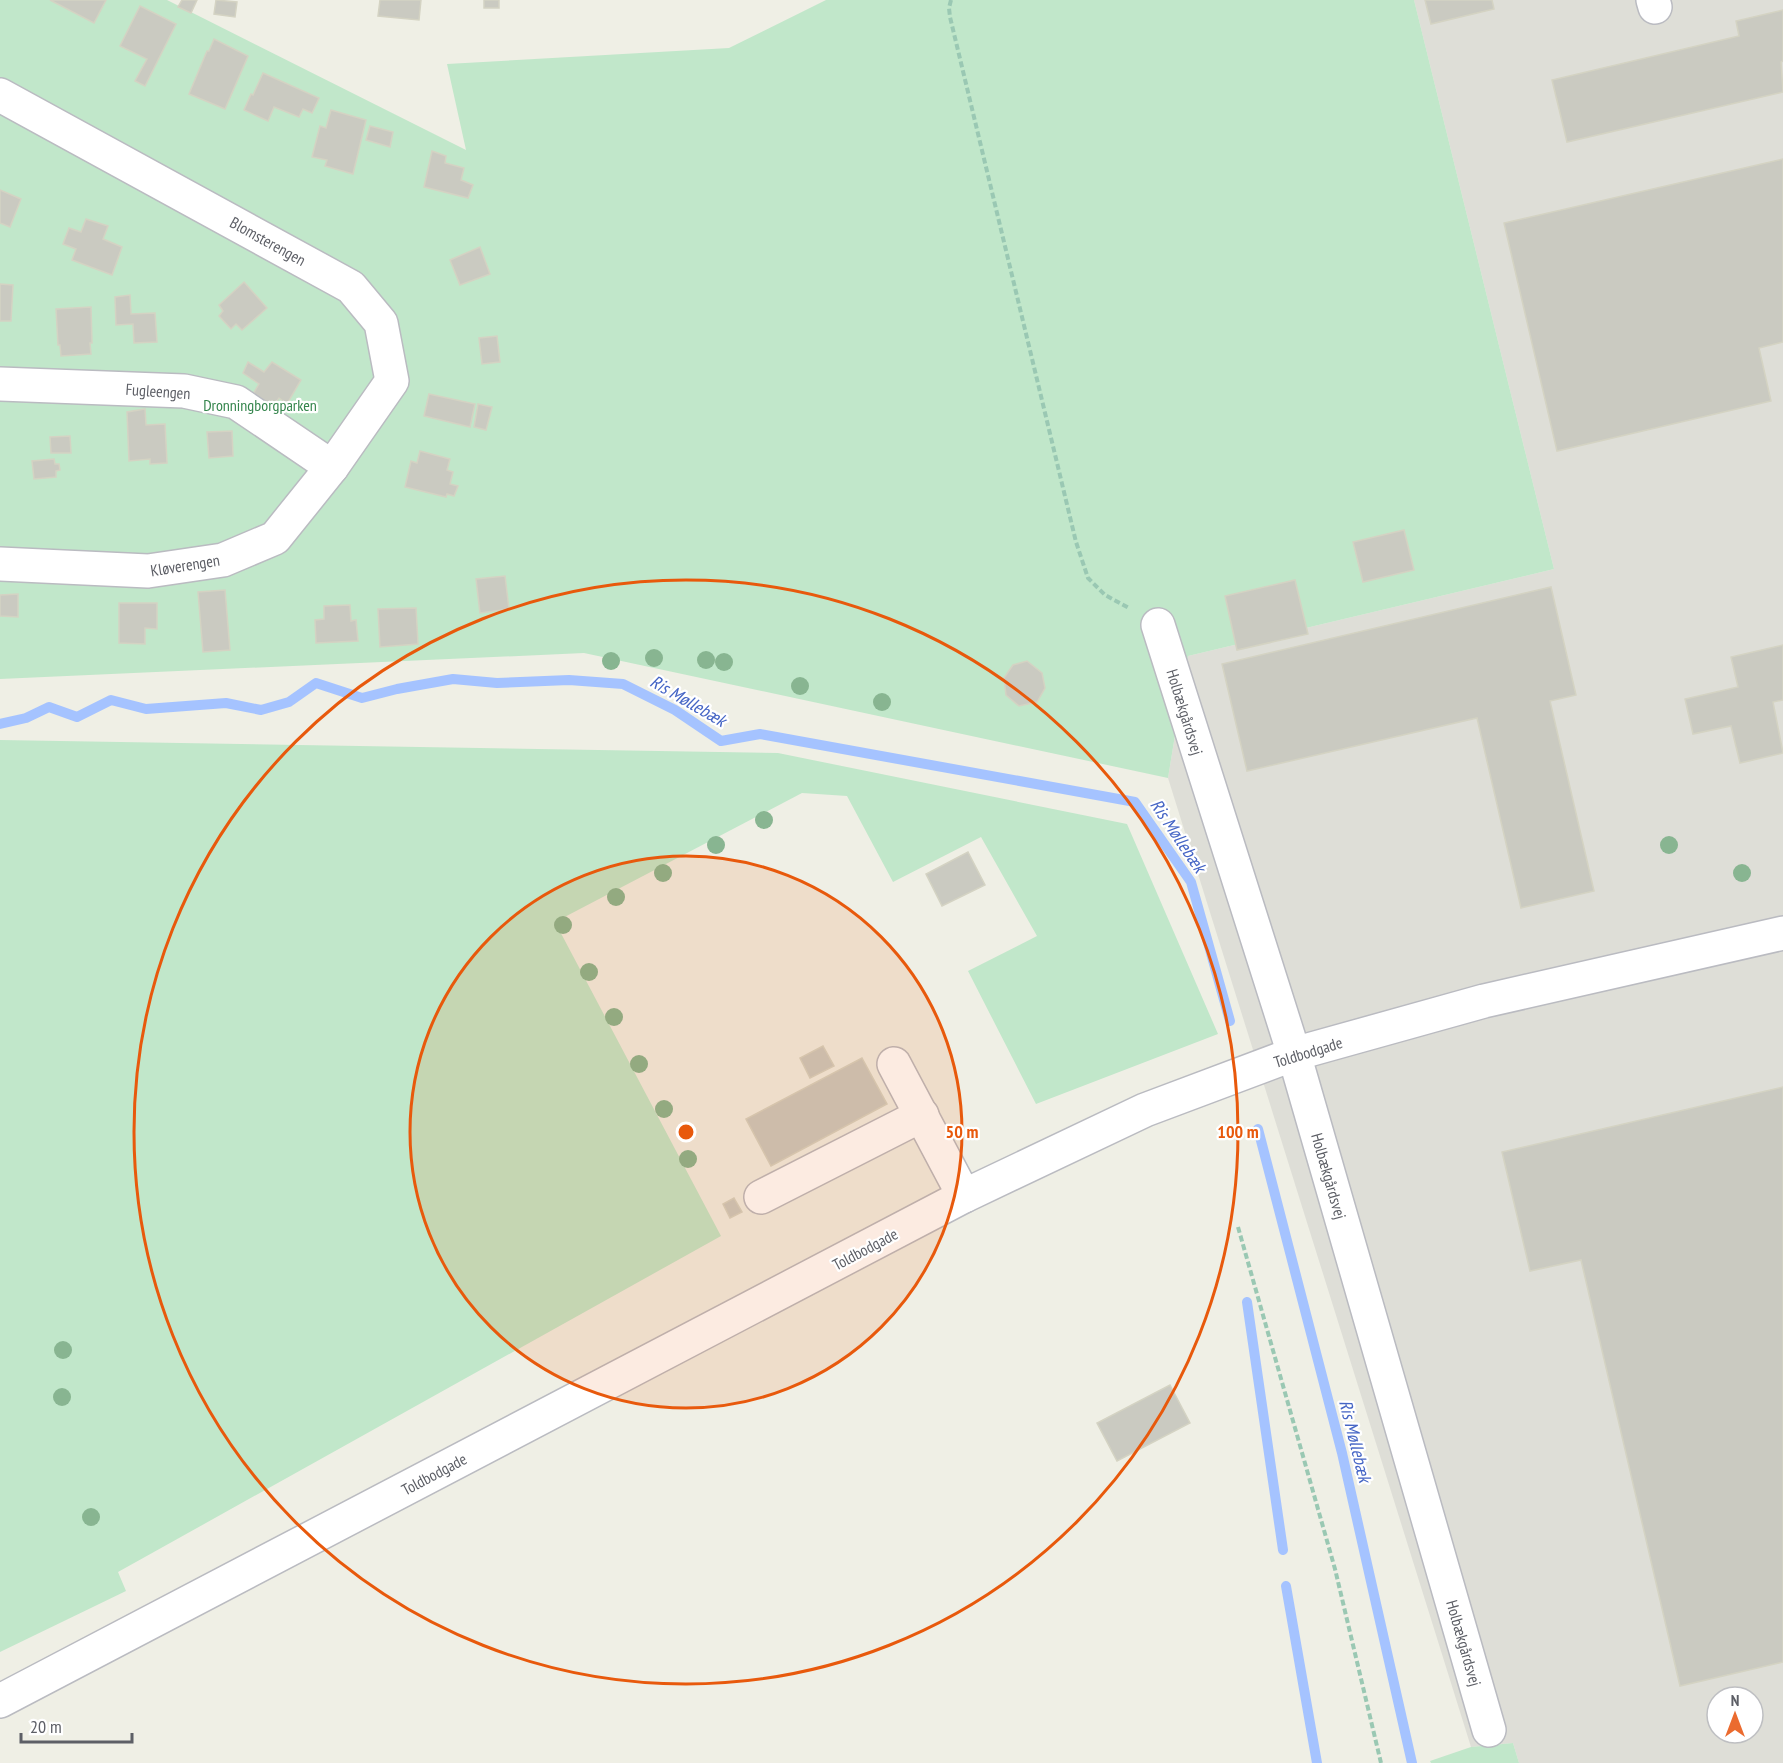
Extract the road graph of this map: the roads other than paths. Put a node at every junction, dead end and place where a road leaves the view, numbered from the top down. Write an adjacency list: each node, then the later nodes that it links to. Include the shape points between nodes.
1 (0, 95): 3 (street, Blomsterengen, via 351,287 381,323 392,381)
2 (0, 384): 3 (street, Fugleengen, via 184,391 236,402)
3 (332, 467): 4 (street, Kløverengen, via 275,538 224,560 148,571)
4 (0, 564)
5 (1158, 625): 7 (street, Holbækgårdsvej)
6 (1783, 933): 7 (street, Toldbodgade, via 1484,1001)
7 (1293, 1054): 11 (street, Toldbodgade, via 1145,1110); 13 (street, Holbækgårdsvej)
8 (894, 1064): 9 (street)
9 (922, 1115): 10 (street); 11 (street)
10 (761, 1197)
11 (964, 1197): 12 (street, Toldbodgade)
12 (0, 1701)
13 (1489, 1730)

